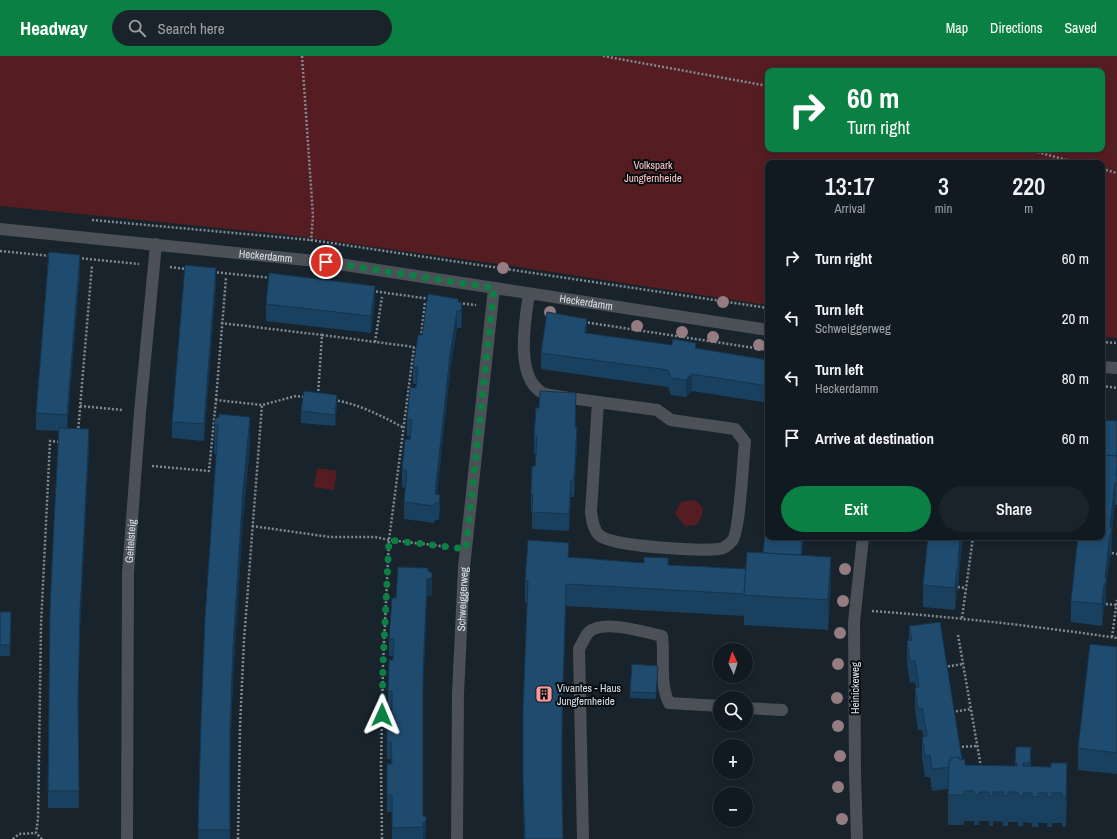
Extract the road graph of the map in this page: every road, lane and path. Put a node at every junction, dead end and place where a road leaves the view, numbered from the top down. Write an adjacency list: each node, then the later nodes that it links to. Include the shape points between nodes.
1 (302, 56): 8 (path)
2 (603, 56): 3 (path)
3 (765, 85)
4 (1037, 152): 5 (path)
5 (1067, 160)
6 (1105, 170): 7 (path)
7 (1117, 173)
8 (313, 216)
9 (0, 229): 10 (street, Heckerdamm)
10 (156, 244): 21 (street, Heckerdamm, via 326,262); 49 (street, Geitelsteig)
11 (0, 251): 12 (path)
12 (53, 256)
13 (76, 258): 14 (path)
14 (144, 264)
15 (92, 265): 48 (path)
16 (168, 267): 17 (path)
17 (191, 269)
18 (206, 271): 20 (path)
19 (226, 278): 30 (path)
20 (276, 278)
21 (494, 288): 23 (street, Heckerdamm); 58 (street, Schweiggerweg)
22 (369, 290): 25 (path)
23 (529, 294): 31 (street, Heckerdamm); 46 (street, via 524,327 525,363 530,383 542,393)
24 (382, 297): 33 (path)
25 (432, 299)
26 (455, 302): 28 (path)
27 (425, 303): 36 (path, via 420,348)
28 (478, 306)
29 (579, 321): 37 (path)
30 (222, 323): 32 (path); 44 (path)
31 (765, 330)
32 (322, 335): 33 (path); 43 (path)
33 (375, 342): 36 (path)
34 (1105, 342): 35 (path)
35 (1117, 344)
36 (414, 347): 50 (path)
37 (765, 350)
38 (1105, 367): 39 (street)
39 (1117, 368)
40 (1105, 386): 41 (path)
41 (1117, 388)
42 (310, 397): 47 (path, via 296,396)
43 (317, 398)
44 (216, 400): 47 (path); 53 (path, via 209,472)
45 (330, 400): 50 (path, via 342,401 374,412)
46 (598, 402): 46 (street, via 591,512 594,526 600,535 609,540 660,548 721,549 732,541 737,526 745,442 735,429 671,420 657,410)
47 (262, 405): 54 (path)
48 (80, 406): 49 (path); 51 (path)
49 (140, 412): 53 (street, Geitelsteig)
50 (404, 428): 55 (path)
51 (77, 435)
52 (63, 442): 81 (path, via 50,441 41,625)
53 (137, 466): 84 (street, Geitelsteig, via 128,573)
54 (252, 526): 55 (path, via 322,536 375,537); 85 (path, via 240,727)
55 (389, 540): 58 (path); 86 (path, via 383,664)
56 (863, 540): 66 (street, Heinickeweg)
57 (973, 540): 62 (path)
58 (466, 549): 87 (street, Schweiggerweg, via 458,694)
59 (1112, 553): 60 (path)
60 (1117, 554)
61 (958, 587): 62 (path)
62 (966, 588): 67 (path)
63 (1117, 600): 65 (path)
64 (1106, 604): 65 (path)
65 (1116, 605): 69 (path)
66 (856, 609): 67 (path); 89 (street, Heinickeweg)
67 (962, 618): 69 (path)
68 (958, 635): 71 (path)
69 (1112, 637): 70 (path)
70 (1117, 638)
71 (963, 664): 72 (path); 75 (path)
72 (944, 667)
73 (713, 706): 88 (street, via 669,703 665,696 662,636 624,627 603,626 589,632 579,649)
74 (753, 708): 76 (street)
75 (971, 709): 77 (path); 78 (path)
76 (782, 710)
77 (951, 712)
78 (978, 746): 79 (path); 80 (path)
79 (957, 748)
80 (981, 767)
81 (36, 834): 82 (path, via 19,834); 83 (path)
82 (14, 839)
83 (42, 839)
84 (126, 839)
85 (238, 839)
86 (382, 839)
87 (457, 839)
88 (583, 839)
89 (857, 839)

